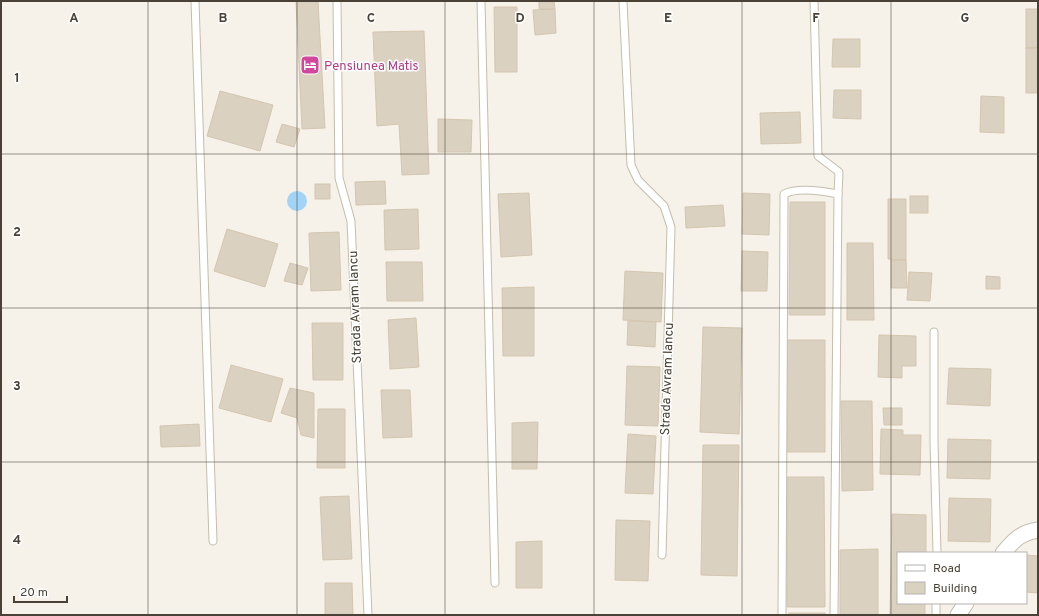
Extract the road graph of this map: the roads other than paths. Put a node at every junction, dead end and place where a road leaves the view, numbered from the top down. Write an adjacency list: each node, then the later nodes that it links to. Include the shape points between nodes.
1 (194, 1): 9 (lane)
2 (337, 1): 16 (lane, Strada Avram Iancu, via 339,178 351,221)
3 (481, 1): 13 (lane)
4 (622, 1): 12 (lane, Strada Avram Iancu, via 631,165 638,180 664,206 671,227)
5 (814, 1): 6 (lane, via 818,156 839,172)
6 (838, 194): 17 (lane, via 791,190 784,194); 18 (lane)
7 (934, 332): 10 (lane)
8 (1038, 530): 11 (street, via 1016,538)
9 (213, 541)
10 (937, 552)
11 (1004, 552)
12 (662, 555)
13 (495, 583)
14 (936, 604): 19 (lane)
15 (965, 604): 20 (street)
16 (368, 615)
17 (782, 615)
18 (834, 615)
19 (936, 615)
20 (958, 615)

